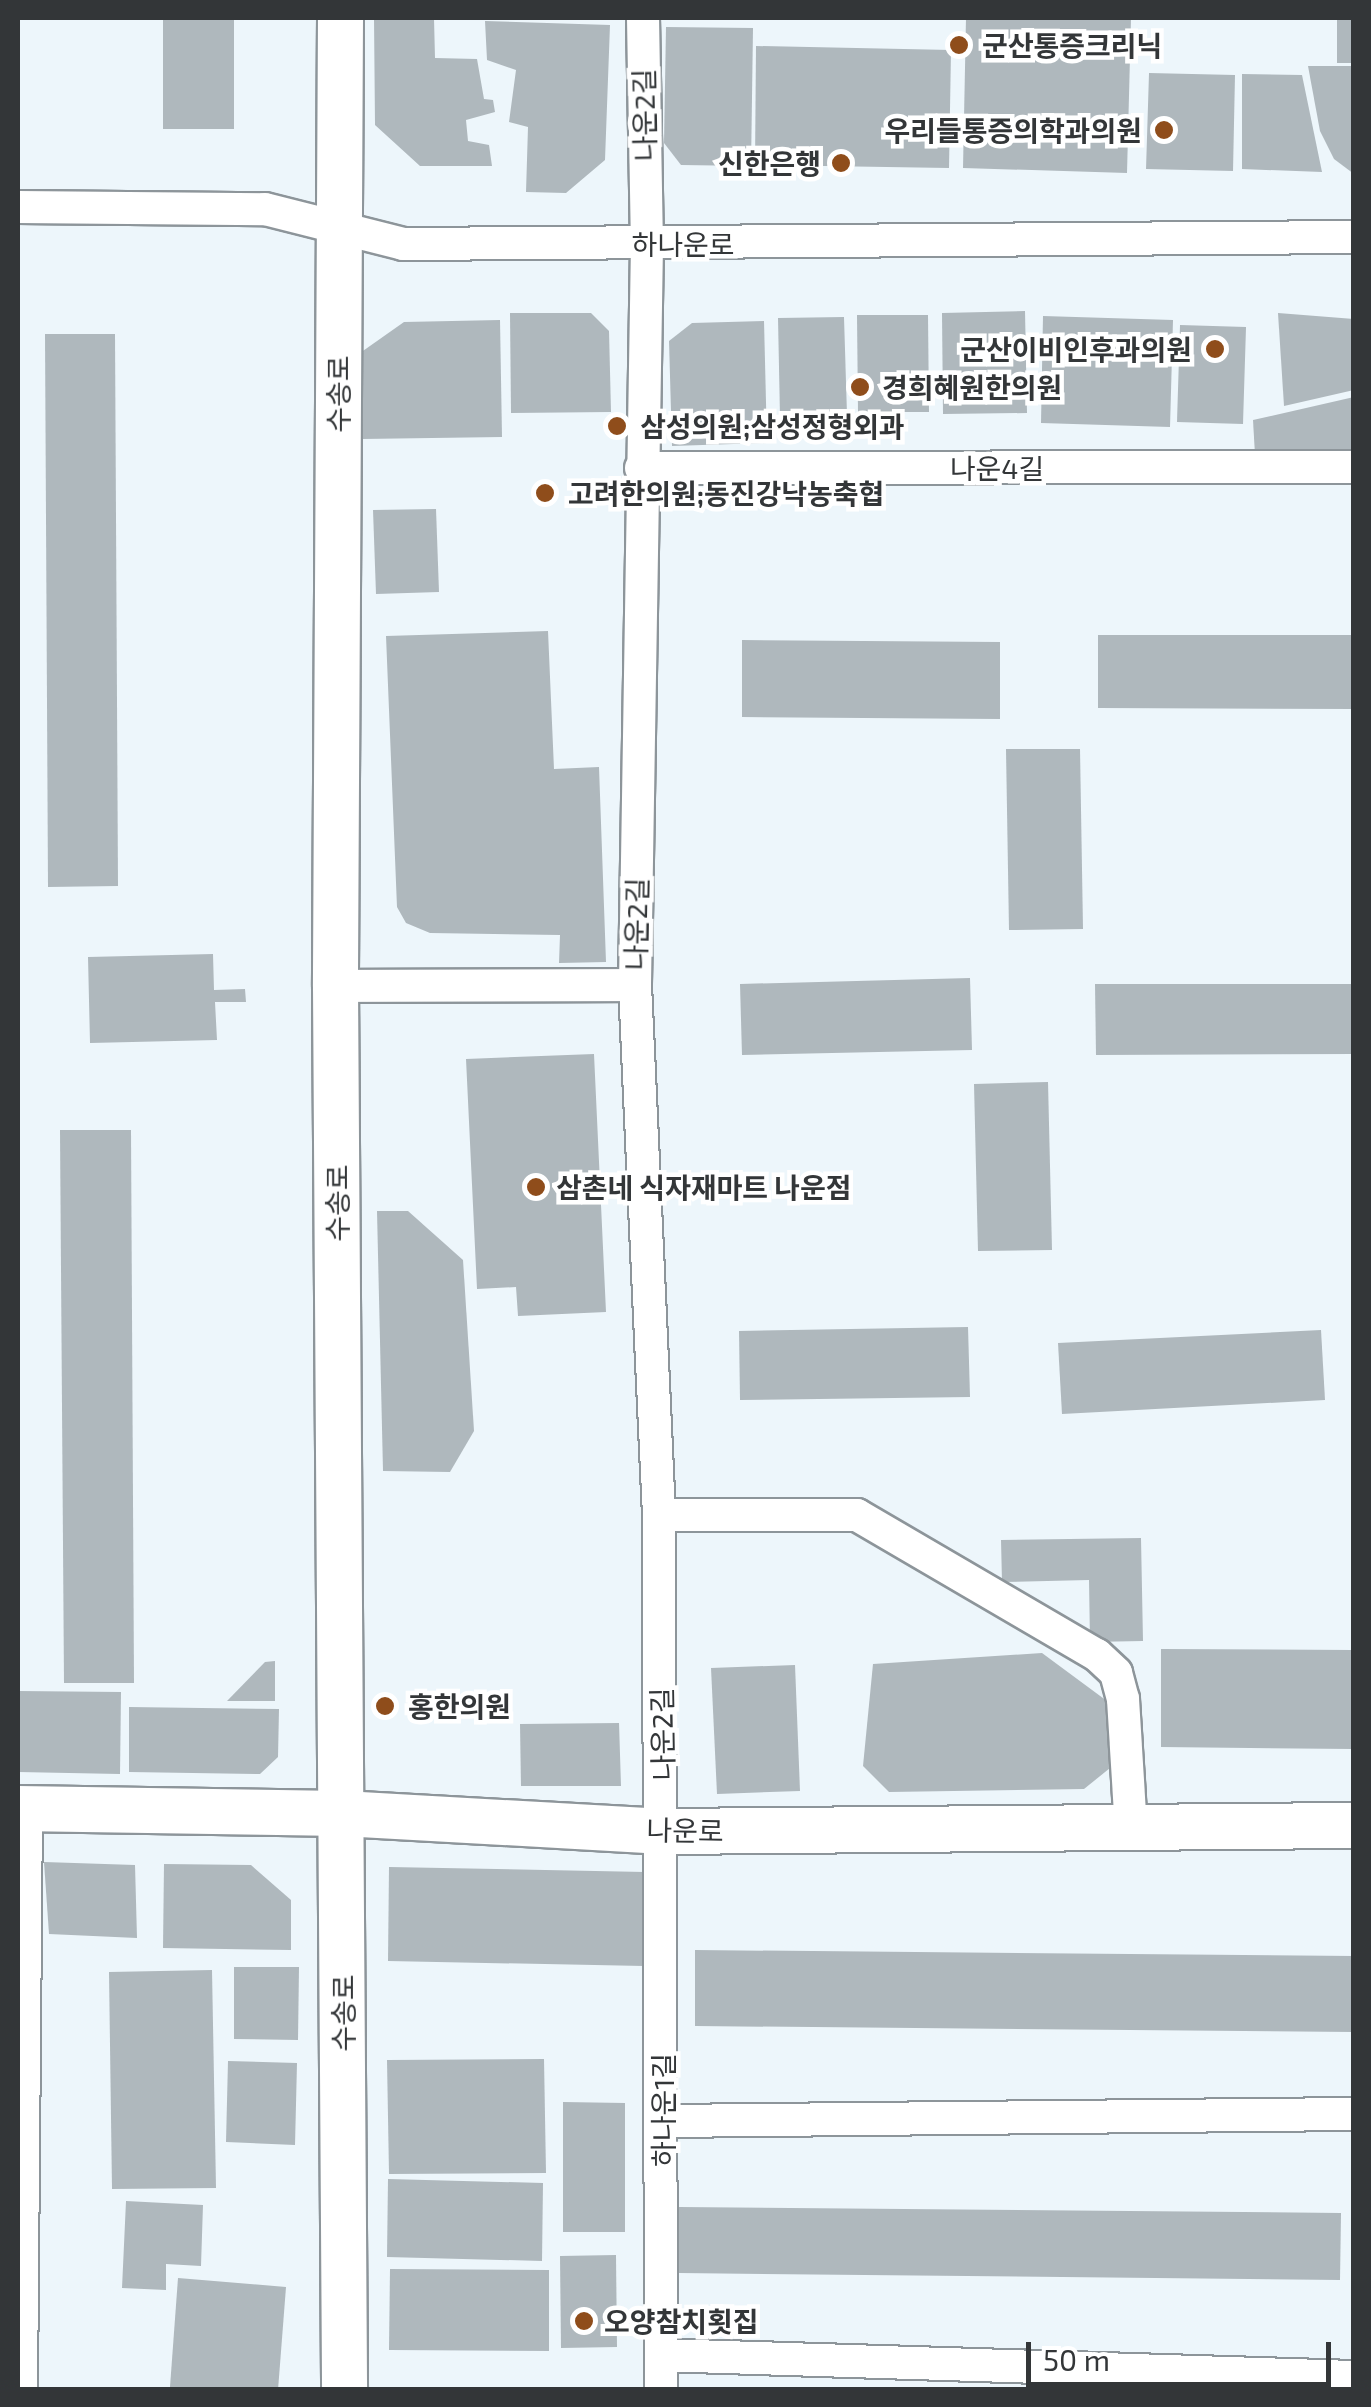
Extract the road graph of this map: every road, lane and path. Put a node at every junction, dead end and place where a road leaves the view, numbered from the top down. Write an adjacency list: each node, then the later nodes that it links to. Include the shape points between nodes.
1 (340, 18): 4 (street, 수송로)
2 (643, 18): 6 (street, 나운2길)
3 (18, 208): 4 (street, 하나운로, via 265,209)
4 (340, 232): 6 (street, 하나운로, via 402,244); 10 (street, 수송로)
5 (1354, 237): 6 (street, 하나운로)
6 (647, 244): 8 (street, 나운2길)
7 (1354, 467): 8 (street, 나운4길)
8 (641, 468): 9 (street, 나운2길)
9 (635, 985): 10 (street); 11 (street, 나운2길)
10 (334, 986): 13 (street, 수송로)
11 (659, 1515): 15 (street, via 857,1516 1097,1656 1116,1674 1122,1699); 16 (street, 나운2길)
12 (22, 1808): 13 (street, 나운로); 18 (street)
13 (342, 1814): 16 (street, 나운로); 23 (street, 수송로)
14 (1354, 1825): 15 (street, 나운로)
15 (1132, 1828): 16 (street, 나운로)
16 (663, 1831): 19 (street, 하나운1길)
17 (1354, 2114): 19 (street)
18 (21, 2116): 22 (street)
19 (663, 2121): 20 (street, 하나운1길)
20 (661, 2354): 21 (street); 24 (street, 하나운1길)
21 (1354, 2377)
22 (21, 2390)
23 (344, 2390)
24 (660, 2390)

